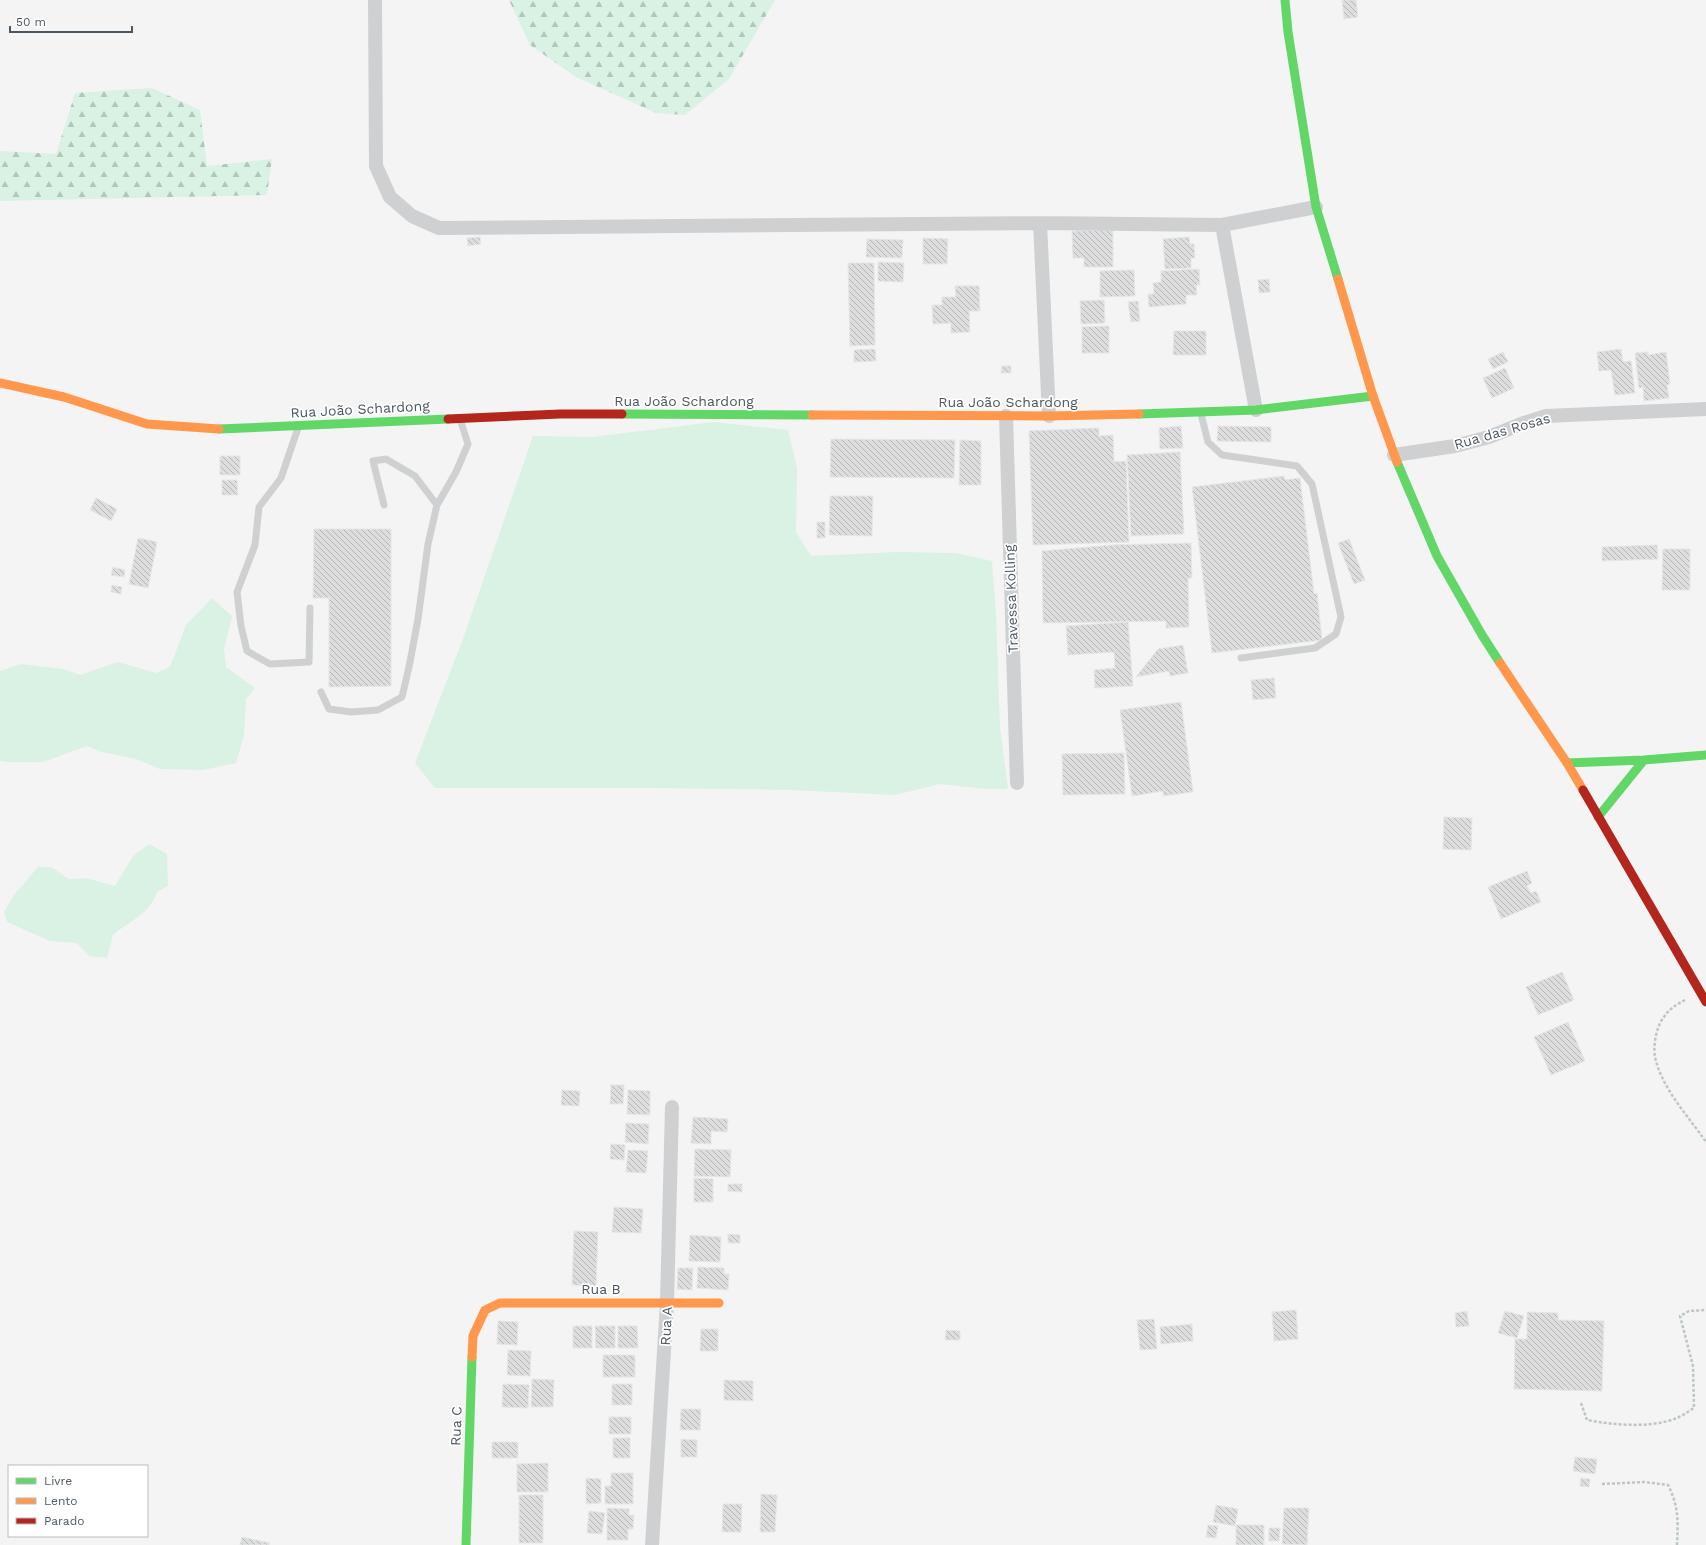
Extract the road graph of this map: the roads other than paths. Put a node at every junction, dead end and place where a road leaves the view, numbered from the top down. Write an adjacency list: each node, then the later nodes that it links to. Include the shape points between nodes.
1 (375, 0): 4 (street, via 376,166 390,196 412,216 439,228)
2 (1285, 0): 3 (street)
3 (1316, 207): 5 (street); 7 (street)
4 (1040, 223): 5 (street); 12 (street)
5 (1222, 225): 9 (street)
6 (0, 383): 14 (street, Rua João Schardong, via 64,397 147,424 222,429)
7 (1374, 396): 9 (street, Rua João Schardong); 15 (street)
8 (1706, 409): 15 (street, Rua das Rosas, via 1546,416 1490,437 1455,446)
9 (1256, 410): 10 (street, Rua João Schardong)
10 (1201, 412): 12 (street, Rua João Schardong); 19 (lane, via 1208,442 1222,455 1297,466 1312,484 1341,617 1336,634 1315,648)
11 (1006, 416): 12 (street, Rua João Schardong); 13 (street, Rua João Schardong, via 560,414); 24 (street, Travessa Kolling)
12 (1048, 416)
13 (460, 419): 14 (street, Rua João Schardong); 17 (lane, via 468,444)
14 (299, 426): 18 (lane, via 282,478 259,508 255,545 237,592 246,651 270,664 309,662)
15 (1394, 455): 23 (street, via 1437,556 1482,635)
16 (384, 505): 17 (lane, via 373,461 386,459 415,476)
17 (437, 506): 20 (lane, via 428,544 416,633 402,697 378,710 351,712 329,709)
18 (310, 608)
19 (1241, 658)
20 (321, 692)
21 (1706, 756): 22 (street)
22 (1644, 760): 23 (street); 25 (street)
23 (1567, 763): 25 (street)
24 (1017, 783)
25 (1598, 817): 26 (street)
26 (1706, 1002)
27 (672, 1107): 28 (street, Rua A)
28 (667, 1303): 29 (street, Rua B); 30 (street, Rua B, via 500,1303); 32 (street, Rua A)
29 (719, 1303)
30 (485, 1310): 31 (street, Rua C, via 473,1336)
31 (466, 1545)
32 (652, 1545)

